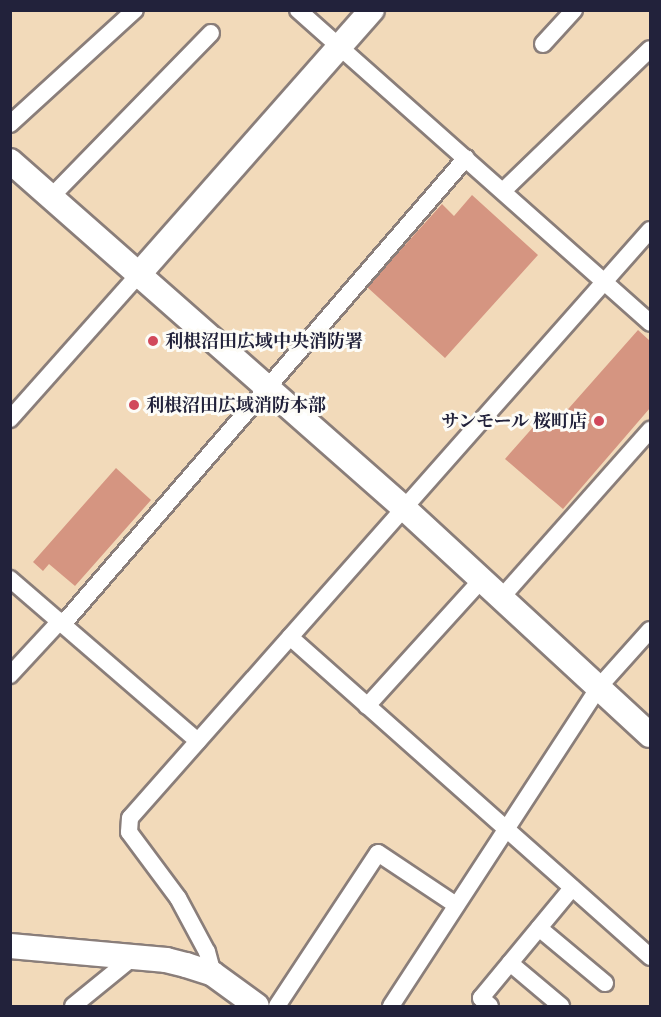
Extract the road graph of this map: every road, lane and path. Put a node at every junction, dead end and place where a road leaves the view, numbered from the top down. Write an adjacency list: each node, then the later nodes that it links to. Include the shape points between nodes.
1 (135, 10): 9 (street)
2 (298, 10): 7 (street)
3 (372, 10): 7 (street)
4 (574, 10): 6 (street)
5 (211, 33): 13 (street)
6 (543, 44)
7 (340, 47): 10 (street); 15 (street)
8 (651, 48): 12 (street)
9 (10, 124)
10 (466, 158): 12 (street); 18 (street)
11 (10, 161): 13 (street)
12 (503, 191): 16 (street)
13 (51, 197): 15 (street)
14 (651, 231): 16 (street)
15 (139, 274): 18 (street); 19 (street)
16 (604, 282): 17 (street); 21 (street)
17 (651, 323)
18 (266, 388): 21 (street); 25 (street)
19 (10, 419)
20 (651, 430): 24 (street)
21 (405, 509): 23 (street); 26 (street)
22 (10, 579): 25 (street)
23 (482, 579): 24 (street); 30 (street)
24 (501, 598): 29 (street)
25 (61, 623): 28 (street); 32 (street)
26 (290, 637): 30 (street); 32 (street)
27 (648, 637): 29 (street)
28 (10, 675)
29 (598, 688): 31 (street); 33 (street)
30 (367, 706): 33 (street)
31 (651, 735)
32 (198, 741): 41 (street, via 130,818 129,832 178,898 207,952)
33 (506, 830): 34 (street); 35 (street)
34 (572, 888): 36 (street); 38 (street)
35 (456, 905): 45 (street, via 378,853); 46 (street)
36 (539, 928): 40 (street); 42 (street)
37 (10, 946): 39 (street)
38 (651, 957)
39 (132, 958): 41 (street, via 166,960); 44 (street)
40 (510, 963): 47 (street, via 481,998); 48 (street)
41 (213, 974): 43 (street)
42 (605, 982)
43 (245, 1003)
44 (72, 1006)
45 (277, 1006)
46 (391, 1006)
47 (490, 1006)
48 (561, 1006)

